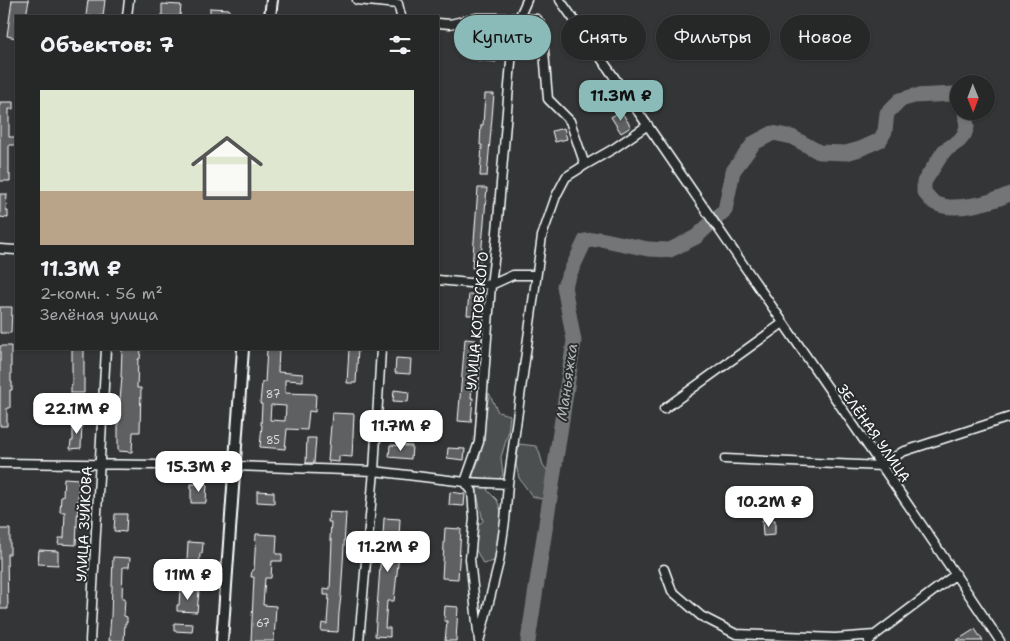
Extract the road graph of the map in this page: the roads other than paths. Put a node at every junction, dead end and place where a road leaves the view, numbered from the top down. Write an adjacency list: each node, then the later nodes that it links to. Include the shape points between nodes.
1 (129, 0): 7 (street)
2 (272, 0): 8 (main road)
3 (358, 0): 6 (street)
4 (527, 0): 10 (street, УЛИЦА КОТОВСКОГО)
5 (560, 0): 15 (street)
6 (400, 2): 9 (street)
7 (128, 15)
8 (270, 15)
9 (401, 15)
10 (520, 15)
11 (439, 23): 12 (street)
12 (454, 23)
13 (511, 60): 21 (street, УЛИЦА КОТОВСКОГО)
14 (545, 60): 16 (street, via 548,99 570,121)
15 (648, 125): 16 (street); 22 (street, ЗЕЛЁНАЯ УЛИЦА)
16 (585, 165): 19 (street, via 566,177 556,196 542,236)
17 (0, 249): 18 (street)
18 (15, 250)
19 (536, 276): 21 (street, via 513,275); 35 (street)
20 (439, 280): 21 (street)
21 (491, 285): 34 (street, УЛИЦА КОТОВСКОГО, via 479,442)
22 (783, 323): 26 (street); 32 (street, ЗЕЛЁНАЯ УЛИЦА)
23 (106, 350): 30 (street, УЛИЦА ЗУЙКОВА)
24 (243, 350): 31 (main road)
25 (381, 350): 33 (street)
26 (664, 408)
27 (1010, 417): 32 (street, via 902,452)
28 (725, 459): 32 (street)
29 (0, 463): 30 (street)
30 (100, 464): 31 (street); 39 (street, УЛИЦА ЗУЙКОВА)
31 (235, 466): 33 (street); 40 (main road)
32 (882, 466): 37 (street, ЗЕЛЁНАЯ УЛИЦА)
33 (374, 471): 34 (street); 41 (street)
34 (465, 482): 35 (street); 42 (street, via 472,491 473,500 470,559)
35 (508, 484): 42 (street, via 499,562)
36 (664, 569): 38 (street, via 672,591 701,616 736,634)
37 (956, 574): 38 (street); 43 (street, ЗЕЛЁНАЯ УЛИЦА)
38 (872, 638)
39 (90, 641)
40 (222, 641)
41 (359, 641)
42 (479, 641)
43 (1000, 641)

